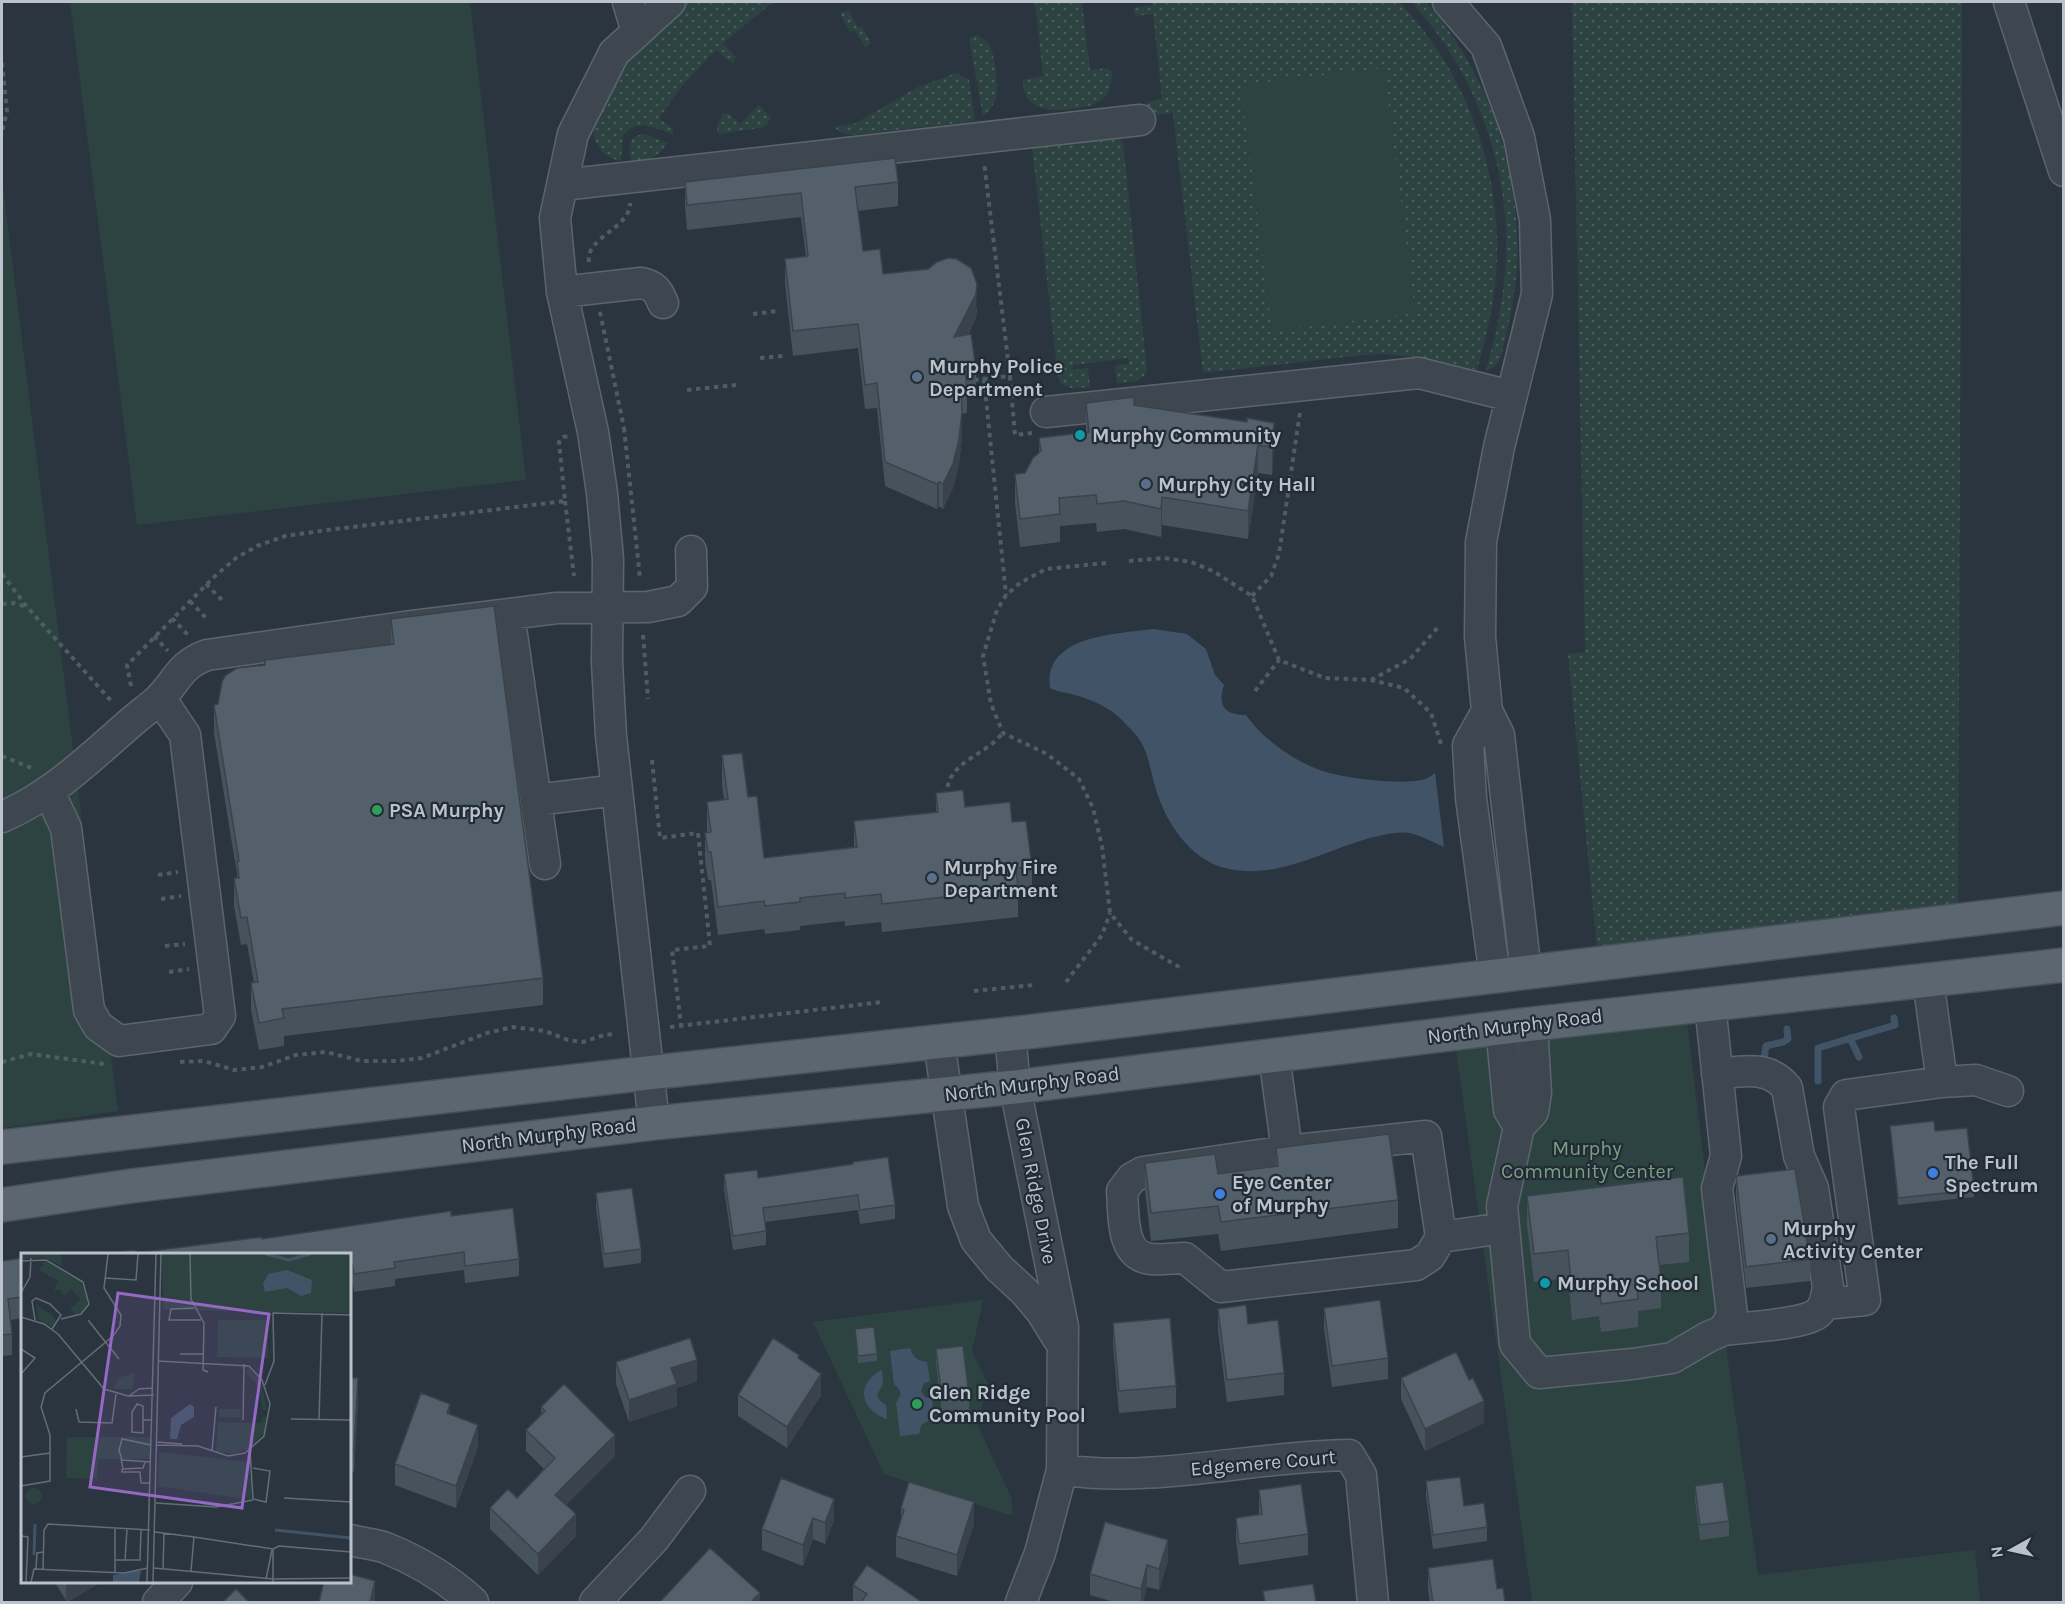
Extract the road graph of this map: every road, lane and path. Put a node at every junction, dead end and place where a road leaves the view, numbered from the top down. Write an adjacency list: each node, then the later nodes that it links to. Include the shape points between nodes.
1 (628, 2): 5 (street)
2 (670, 2): 5 (street)
3 (1448, 2): 28 (street, via 1486,46 1520,136 1535,220 1536,294)
4 (2009, 2): 6 (street)
5 (637, 32): 14 (street, via 614,53 573,134)
6 (2024, 51): 9 (street); 13 (street)
7 (2, 63): 8 (path)
8 (3, 82): 11 (path, via 7,111)
9 (2064, 110)
10 (1140, 120): 14 (street)
11 (2, 132)
12 (983, 158): 24 (path, via 1010,376)
13 (2064, 171)
14 (562, 185): 17 (street, via 555,218)
15 (630, 194): 16 (path, via 626,217 594,245 589,257)
16 (591, 269)
17 (562, 292): 18 (street, via 641,283 658,291); 48 (street, via 591,421 600,482 608,559)
18 (663, 303)
19 (599, 308): 32 (path)
20 (778, 311): 21 (path)
21 (753, 314)
22 (783, 356): 23 (path)
23 (760, 358)
24 (984, 379): 25 (path); 42 (path)
25 (974, 380)
26 (735, 385): 27 (path)
27 (687, 390)
28 (1511, 396): 30 (street, via 1419,373); 86 (street, via 1480,542 1480,637 1487,711 1468,745 1471,798)
29 (1302, 403): 43 (path, via 1279,554 1271,576)
30 (1046, 411)
31 (618, 428): 32 (path)
32 (624, 428): 40 (path)
33 (574, 435): 34 (path, via 559,442)
34 (565, 501): 39 (path); 41 (path, via 285,536 236,558)
35 (691, 551): 48 (street, via 692,587 678,601 648,607)
36 (1129, 561): 43 (path, via 1164,558 1191,562)
37 (1107, 563): 42 (path, via 1046,569)
38 (2, 574): 47 (path)
39 (574, 576)
40 (640, 578)
41 (206, 584): 44 (path); 45 (path)
42 (1006, 595): 64 (path, via 997,610 983,656 991,704)
43 (1252, 596): 57 (path)
44 (190, 601): 50 (path); 51 (path)
45 (223, 601)
46 (2, 604): 47 (path)
47 (27, 607): 63 (path)
48 (607, 608): 49 (street, via 557,608); 69 (street)
49 (510, 614): 61 (street, via 207,655 180,671); 70 (street)
50 (172, 618): 54 (path); 55 (path)
51 (206, 618)
52 (1439, 626): 58 (path, via 1410,659)
53 (643, 635): 62 (path)
54 (154, 636): 56 (path); 59 (path, via 127,664)
55 (189, 636)
56 (170, 654)
57 (1278, 660): 58 (path, via 1324,678); 60 (path)
58 (1371, 680): 65 (path, via 1404,688 1418,700 1431,713)
59 (131, 686)
60 (1254, 691)
61 (160, 698): 63 (street); 99 (street, via 185,735 220,1016 211,1029)
62 (648, 699)
63 (130, 723): 68 (street, via 80,768)
64 (1003, 733): 71 (path, via 962,763 947,786); 79 (path, via 1047,754 1079,779 1093,808 1102,846)
65 (1443, 748)
66 (2, 756): 68 (path)
67 (652, 760): 94 (path, via 660,838 698,833 710,946 672,950)
68 (43, 781): 72 (street); 99 (street, via 66,828 89,1010 98,1026 119,1041)
69 (616, 790): 70 (street); 103 (street)
70 (536, 800): 73 (street)
71 (946, 803)
72 (2, 818)
73 (544, 864)
74 (185, 871): 75 (path)
75 (158, 875)
76 (188, 896): 77 (path)
77 (161, 899)
78 (2064, 908): 86 (main road)
79 (1110, 913): 84 (path, via 1132,940); 88 (path, via 1102,935)
80 (194, 942): 81 (path)
81 (165, 946)
82 (2064, 964): 87 (main road, North Murphy Road)
83 (197, 968): 85 (path)
84 (1181, 968)
85 (169, 972)
86 (1511, 975): 93 (main road); 97 (main road)
87 (1928, 980): 92 (main road, North Murphy Road); 105 (street)
88 (1065, 982)
89 (1034, 985): 90 (path)
90 (974, 992)
91 (882, 1002): 94 (path)
92 (1710, 1004): 93 (main road, North Murphy Road); 104 (street)
93 (1516, 1025): 100 (main road, North Murphy Road); 115 (street, via 1536,1093 1533,1112 1519,1127 1502,1206)
94 (681, 1026): 95 (path)
95 (669, 1027)
96 (615, 1034): 99 (path, via 583,1042 513,1027 422,1058 362,1061 326,1052 234,1070)
97 (1010, 1034): 98 (main road); 106 (street, Glen Ridge Drive)
98 (939, 1041): 103 (main road); 108 (street, Glen Ridge Drive)
99 (170, 1048)
100 (1274, 1055): 106 (main road, North Murphy Road); 113 (street)
101 (2, 1062): 102 (path, via 31,1054)
102 (112, 1065)
103 (647, 1073): 111 (street); 112 (main road)
104 (1717, 1074): 110 (street, via 1764,1071 1780,1079 1787,1088); 118 (street, via 1726,1156 1717,1188 1732,1315)
105 (1942, 1082): 107 (street, via 1976,1080); 109 (street, via 1846,1095)
106 (1015, 1087): 108 (main road, North Murphy Road); 119 (street, Glen Ridge Drive)
107 (2008, 1091)
108 (945, 1094): 111 (main road, North Murphy Road); 119 (street, Glen Ridge Drive, via 963,1206 976,1240 1041,1311)
109 (1839, 1107): 110 (street); 117 (street, via 1865,1300)
110 (1792, 1111): 117 (street, via 1799,1156 1813,1188 1828,1287)
111 (654, 1123): 114 (main road, North Murphy Road)
112 (2, 1147)
113 (1287, 1152): 116 (street, via 1426,1136); 116 (street, via 1143,1172 1132,1178 1122,1191 1127,1241 1135,1254 1149,1259 1185,1258 1221,1287 1416,1265 1430,1256)
114 (2, 1205)
115 (1504, 1228): 116 (street); 118 (street, via 1515,1344 1539,1373 1672,1358)
116 (1441, 1237)
117 (1825, 1304): 118 (street, via 1817,1314 1802,1320)
118 (1724, 1330)
119 (1064, 1347): 120 (street, Glen Ridge Drive)
120 (1062, 1470): 127 (street, Glen Ridge Drive, via 1040,1553); 128 (street, Edgemere Court, via 1146,1474 1349,1455 1361,1475)
121 (690, 1491): 126 (street, via 654,1539)
122 (351, 1540): 125 (street, via 384,1548 421,1565)
123 (175, 1583): 124 (street)
124 (158, 1602)
125 (473, 1602)
126 (595, 1602)
127 (1021, 1602)
128 (1373, 1602)

